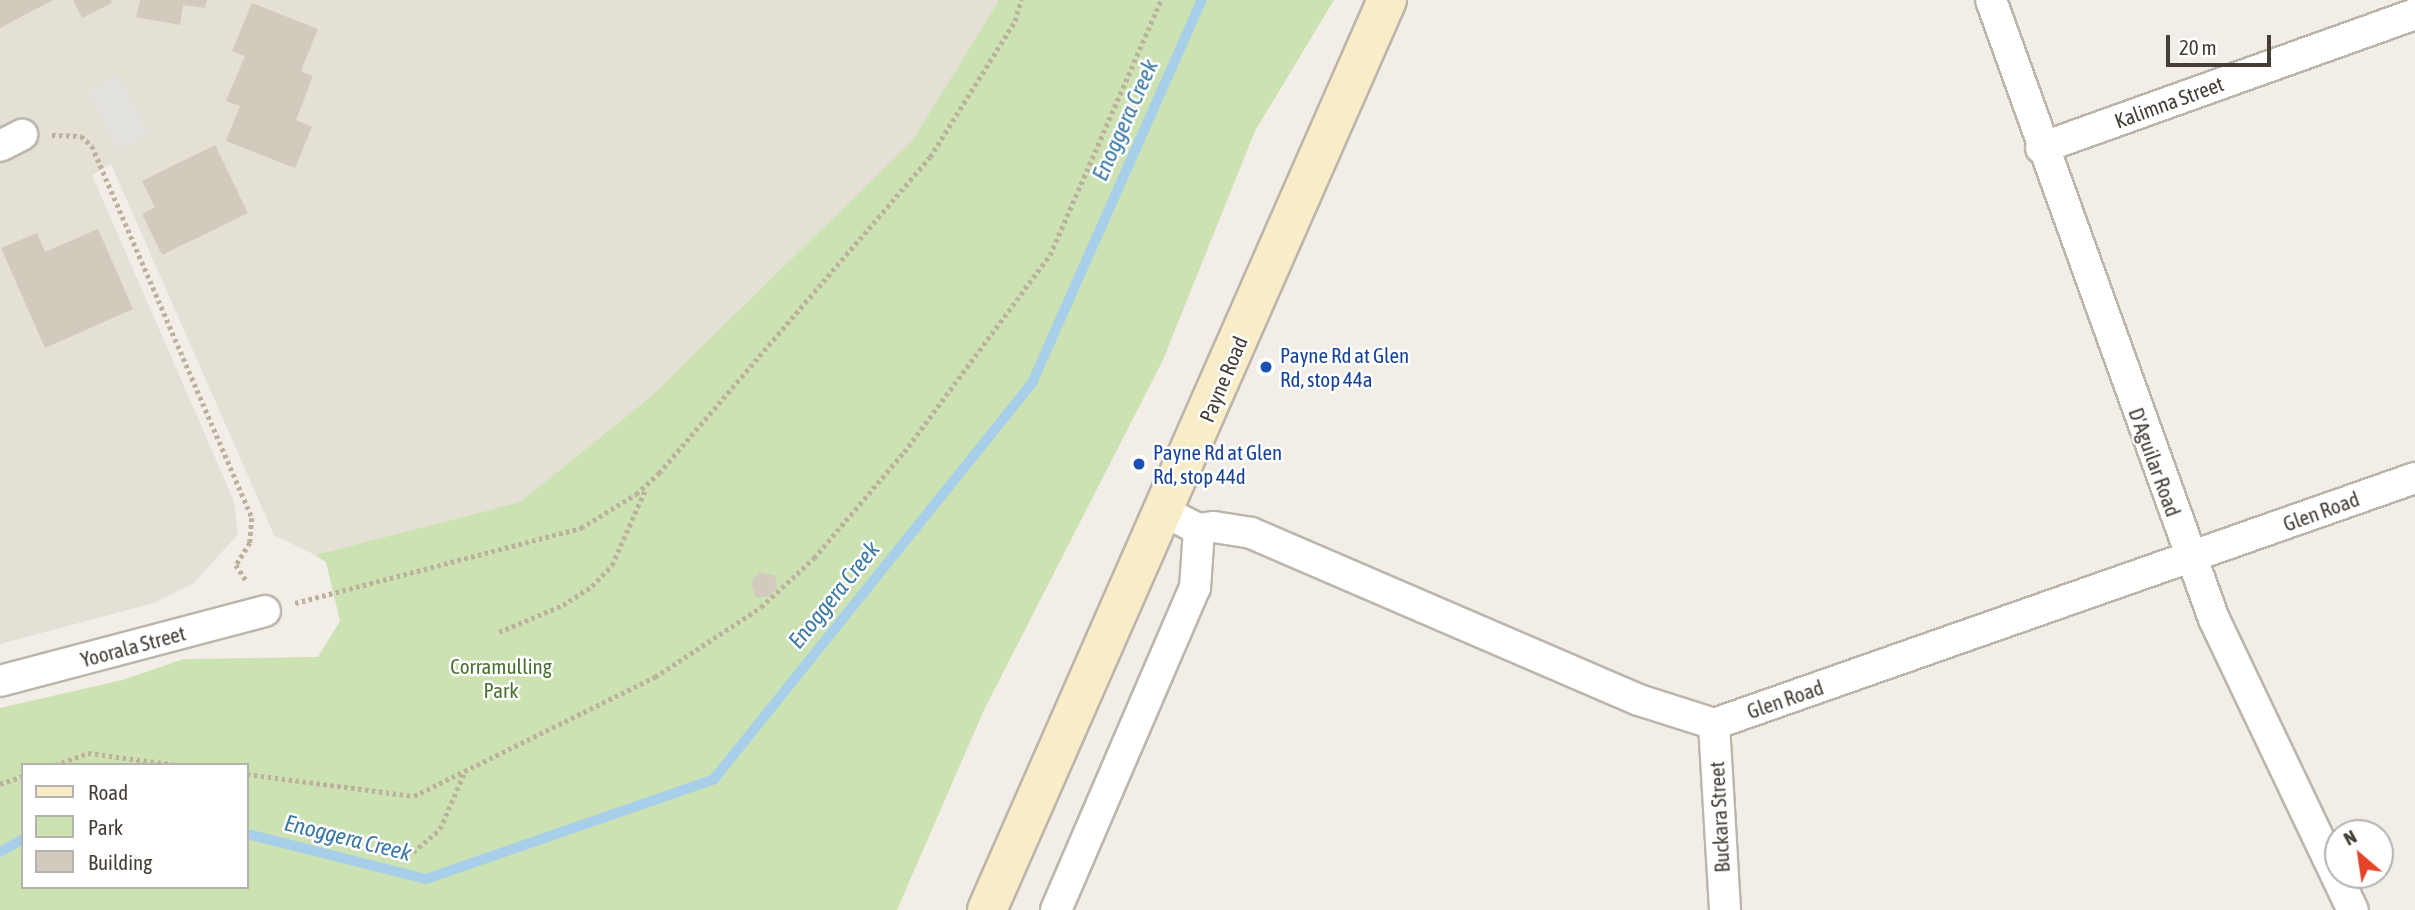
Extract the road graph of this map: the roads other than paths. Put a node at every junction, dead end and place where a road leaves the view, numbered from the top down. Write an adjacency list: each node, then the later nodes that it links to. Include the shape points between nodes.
1 (1387, 0): 6 (main road, Payne Road)
2 (1991, 0): 4 (street, D'Aguilar Road)
3 (2415, 14): 4 (street, Kalimna Street)
4 (2041, 148): 8 (street, D'Aguilar Road)
5 (2415, 478): 8 (street, Glen Road)
6 (1165, 512): 7 (street); 12 (main road, Payne Road)
7 (1199, 529): 11 (street, via 1251,533 1639,700); 13 (street, via 1195,588)
8 (2190, 558): 11 (street, Glen Road); 15 (street, D'Aguilar Road, via 2214,620)
9 (265, 611): 10 (street, Yoorala Street)
10 (0, 681)
11 (1714, 724): 14 (street, Buckara Street)
12 (987, 910)
13 (1056, 910)
14 (1725, 910)
15 (2353, 910)

